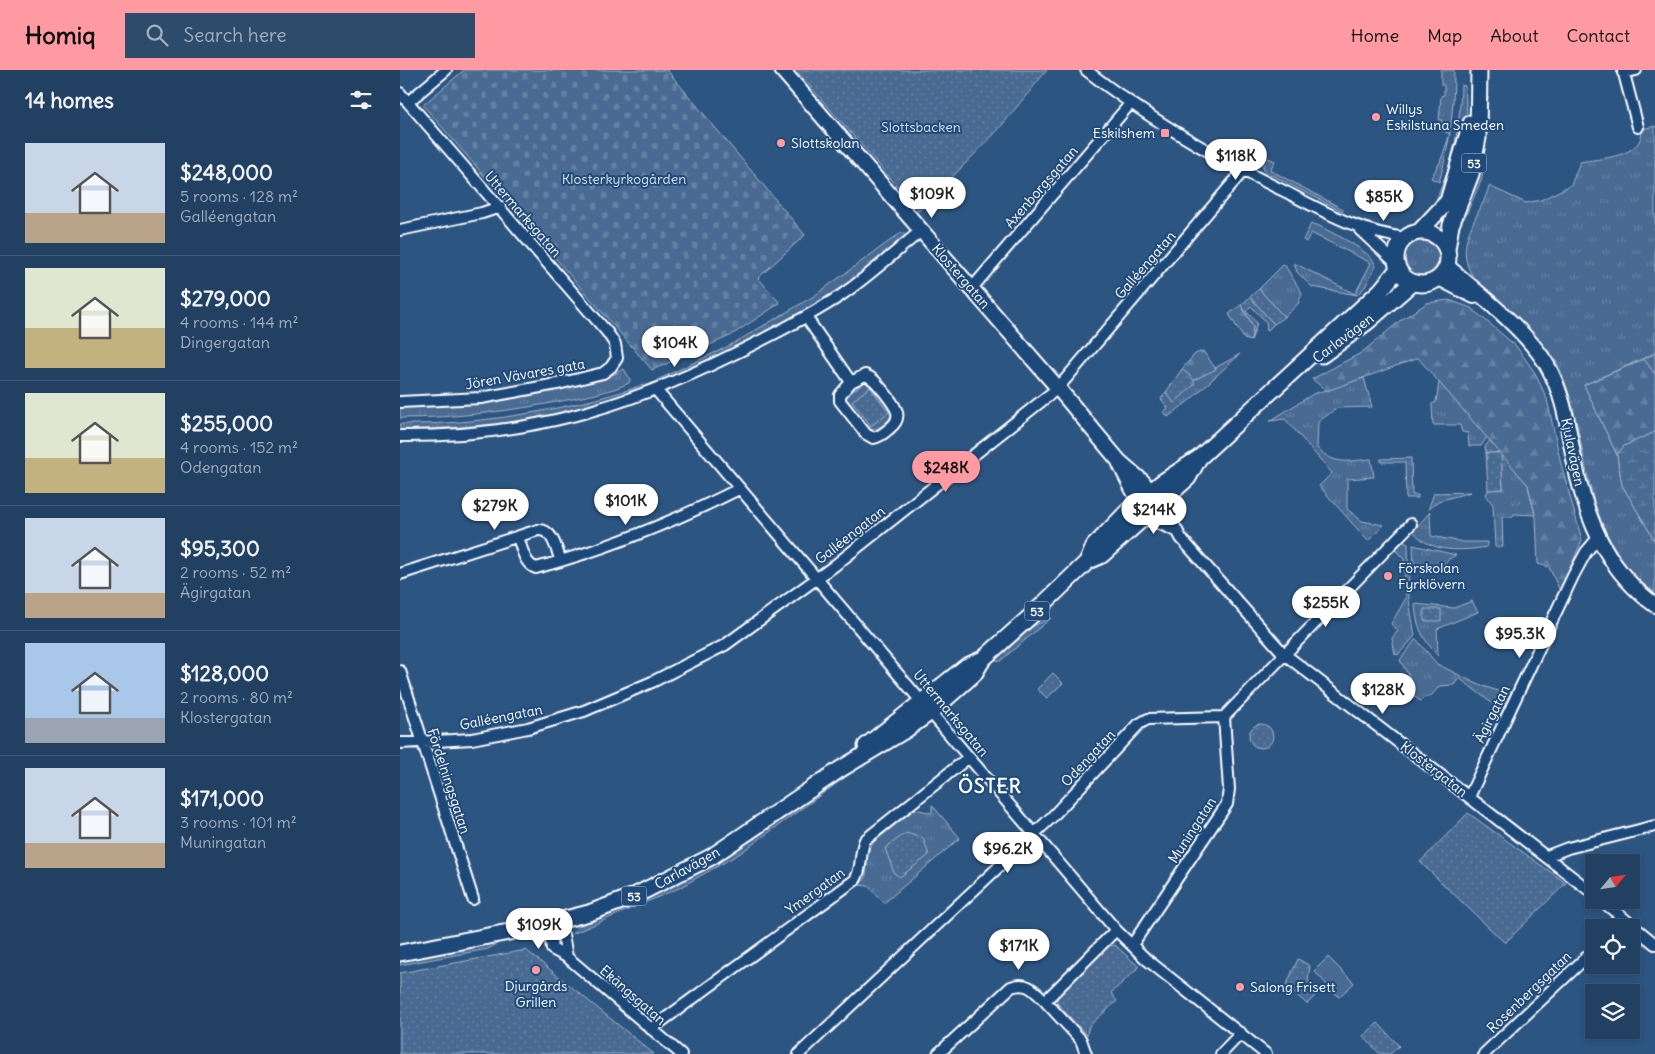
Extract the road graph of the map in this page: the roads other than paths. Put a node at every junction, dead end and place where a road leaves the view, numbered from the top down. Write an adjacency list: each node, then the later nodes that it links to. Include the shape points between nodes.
1 (446, 70): 8 (street)
2 (782, 70): 15 (street, Klostergatan)
3 (1086, 70): 9 (street)
4 (1636, 70): 6 (street)
5 (1479, 71): 16 (main road, 53, via 1469,135 1448,201); 17 (main road, 53, via 1478,138 1471,174 1451,225)
6 (1623, 71): 10 (street)
7 (400, 93): 8 (street, Uttermarksgatan)
8 (408, 102): 12 (street, Uttermarksgatan)
9 (1130, 104): 11 (street); 21 (street, Axenborgsgatan)
10 (1638, 127)
11 (1243, 171): 13 (street); 25 (street, Galléengatan)
12 (500, 207): 14 (street); 23 (street, Uttermarksgatan, via 607,332 615,344)
13 (1358, 228): 16 (street, via 1381,235); 18 (street)
14 (400, 230)
15 (922, 230): 21 (street, Klostergatan); 22 (street, via 842,294)
16 (1412, 235): 17 (main road, via 1432,234); 18 (main road, 53, via 1398,248)
17 (1447, 249): 19 (main road, 53)
18 (1397, 267): 20 (main road); 27 (main road, Carlavägen / 53, via 1381,290)
19 (1443, 272): 20 (main road, via 1426,284); 34 (street, Kjulavägen, via 1486,302 1527,339 1548,366 1567,418 1578,478)
20 (1412, 282): 27 (main road, Carlavägen / 53, via 1367,322)
21 (972, 288): 25 (street, Klostergatan)
22 (806, 317): 24 (street); 26 (street)
23 (617, 358): 28 (street, Jören Vävares gata, via 603,373 562,383 481,398)
24 (851, 382): 24 (street, via 840,395 840,401 866,434 879,437 895,424 897,408 873,378 865,375)
25 (1058, 388): 31 (street, Klostergatan); 37 (street, Galléengatan)
26 (656, 390): 29 (street, via 572,418 497,431); 30 (street, Uttermarksgatan)
27 (1271, 390): 31 (main road, Carlavägen / 53, via 1199,458 1188,478)
28 (400, 402)
29 (400, 436)
30 (739, 489): 35 (street, via 684,516 586,555); 37 (street, Uttermarksgatan)
31 (1149, 502): 39 (street, Klostergatan, via 1158,523 1176,531); 41 (main road, Carlavägen / 53, via 1102,555 1088,561 983,659 974,674)
32 (1411, 524): 39 (street)
33 (518, 537): 35 (street, via 530,566 536,568); 35 (street, via 544,530 549,533); 36 (street)
34 (1598, 539): 38 (street, Kjulavägen, via 1627,582); 46 (street, Ägirgatan, via 1586,552 1573,576)
35 (560, 561)
36 (400, 574)
37 (818, 578): 41 (street, Uttermarksgatan); 43 (street, Galléengatan, via 725,645 652,682 584,711 528,728 472,739)
38 (1655, 605)
39 (1284, 653): 42 (street); 46 (street, Klostergatan)
40 (400, 672): 43 (street, Fördelningsgatan)
41 (926, 706): 45 (street, Uttermarksgatan); 54 (main road, Carlavägen / 53, via 907,729 674,877 632,897)
42 (1224, 717): 48 (street, Odengatan, via 1148,719 1139,724); 58 (street, Muningatan, via 1229,789 1227,804)
43 (422, 742): 44 (street, Galléengatan); 51 (street, Fördelningsgatan)
44 (400, 743)
45 (969, 757): 48 (street, Uttermarksgatan); 63 (street, Ymergatan, via 865,840 860,850 860,874 855,880)
46 (1469, 797): 49 (street, Klostergatan)
47 (1655, 826): 49 (street)
48 (1034, 833): 55 (street, Uttermarksgatan); 66 (street, Odengatan)
49 (1546, 856): 50 (street, Klostergatan)
50 (1585, 887)
51 (473, 899)
52 (1612, 909): 53 (street)
53 (1625, 919)
54 (553, 923): 59 (main road, Carlavägen / 53); 60 (street, via 564,935); 60 (street, Ekängsgatan, via 550,935 552,949)
55 (1116, 930): 58 (street, Uttermarksgatan); 62 (street)
56 (1640, 932): 57 (street)
57 (1655, 944)
58 (1132, 945): 64 (street, Uttermarksgatan)
59 (400, 953)
60 (567, 957): 63 (street, Ekängsgatan)
61 (1585, 959): 71 (street, Rosenbergsgatan)
62 (1045, 1002): 67 (street, via 1030,987 1020,984 1011,987); 68 (street, via 1081,1040)
63 (651, 1028): 65 (street, Ekängsgatan)
64 (1241, 1034): 69 (street); 70 (street, Uttermarksgatan)
65 (681, 1054)
66 (799, 1054)
67 (938, 1054)
68 (1086, 1054)
69 (1221, 1054)
70 (1266, 1054)
71 (1484, 1054)

